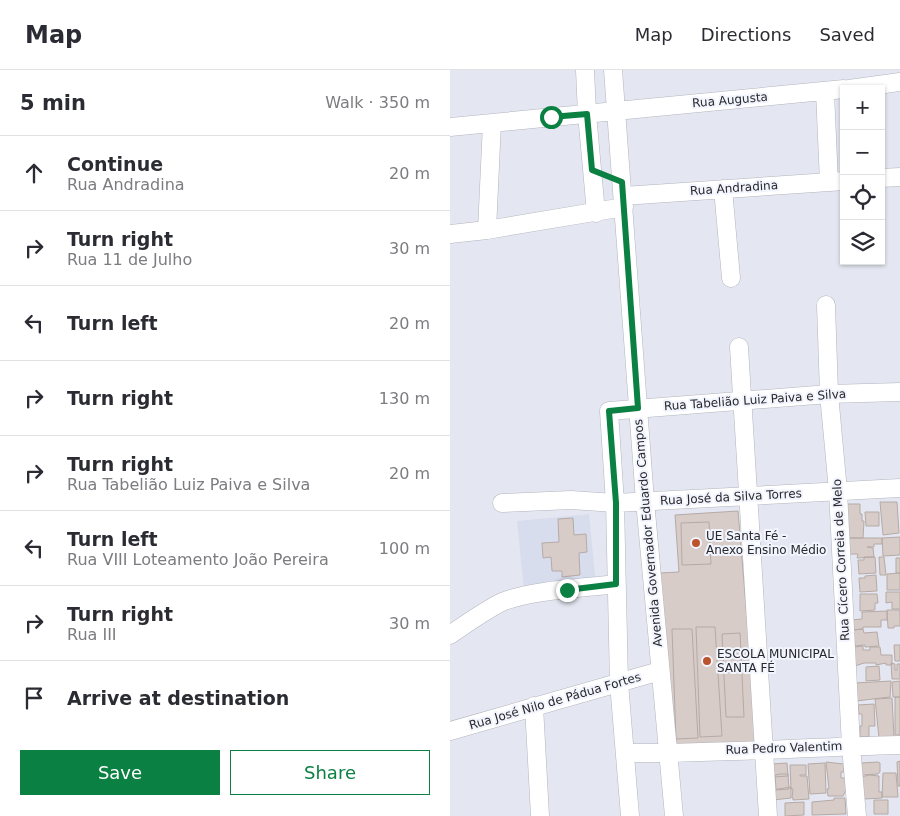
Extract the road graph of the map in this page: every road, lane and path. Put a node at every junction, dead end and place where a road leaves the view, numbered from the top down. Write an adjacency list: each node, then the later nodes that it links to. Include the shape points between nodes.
1 (584, 70): 8 (street)
2 (613, 70): 7 (street, Avenida Governador Eduardo Campos)
3 (900, 82): 4 (street)
4 (878, 85)
5 (840, 90): 6 (street, Rua Augusta)
6 (825, 92): 7 (street, Rua Augusta); 14 (street)
7 (616, 110): 8 (street); 16 (street, Avenida Governador Eduardo Campos)
8 (587, 114): 9 (street); 11 (street)
9 (492, 123): 10 (street); 18 (street)
10 (450, 127)
11 (592, 170): 16 (street); 17 (street)
12 (900, 177): 13 (street)
13 (885, 178)
14 (836, 182): 15 (street, Rua Andradina)
15 (723, 189): 16 (street, Rua Andradina); 20 (street)
16 (623, 195): 17 (street, Rua Andradina); 26 (street, Avenida Governador Eduardo Campos)
17 (596, 213): 18 (street, Rua Andradina)
18 (486, 230): 19 (street, Rua Andradina)
19 (450, 234)
20 (731, 278)
21 (826, 305): 24 (street, Rua Cícero Correia de Melo)
22 (739, 347): 25 (street)
23 (900, 392): 24 (street, Rua Tabelião Luiz Paiva e Silva)
24 (829, 394): 25 (street, Rua Tabelião Luiz Paiva e Silva); 28 (street, Rua Cícero Correia de Melo)
25 (742, 401): 26 (street, Rua Tabelião Luiz Paiva e Silva); 29 (street)
26 (638, 408): 30 (street, Avenida Governador Eduardo Campos); 32 (street, Rua Tabelião Luiz Paiva e Silva, via 609,411)
27 (900, 488): 28 (street, Rua José da Silva Torres)
28 (838, 491): 29 (street, Rua José da Silva Torres); 40 (street, Rua Cícero Correia de Melo)
29 (748, 497): 30 (street, Rua José da Silva Torres); 41 (street)
30 (645, 501): 32 (street, Rua José da Silva Torres); 35 (street, Avenida Governador Eduardo Campos)
31 (502, 503): 32 (street, Rua José da Silva Torres, via 571,500)
32 (616, 503): 33 (street)
33 (616, 584): 34 (street, via 503,602); 36 (street)
34 (450, 635)
35 (660, 671): 36 (street, Rua José Nilo de Pádua Fortes); 43 (street, Avenida Governador Eduardo Campos)
36 (619, 683): 37 (street, Rua José Nilo de Pádua Fortes); 42 (street)
37 (534, 706): 38 (street, Rua José Nilo de Pádua Fortes); 44 (street)
38 (450, 731)
39 (900, 745): 40 (street, Rua Pedro Valentim)
40 (851, 746): 41 (street, Rua Pedro Valentim); 48 (street, Rua Cícero Correia de Melo)
41 (763, 748): 43 (street, Rua Pedro Valentim); 47 (street)
42 (624, 753): 43 (street, Rua Pedro Valentim); 45 (street)
43 (668, 753): 46 (street, Avenida Governador Eduardo Campos)
44 (540, 816)
45 (630, 816)
46 (674, 816)
47 (768, 816)
48 (857, 816)

